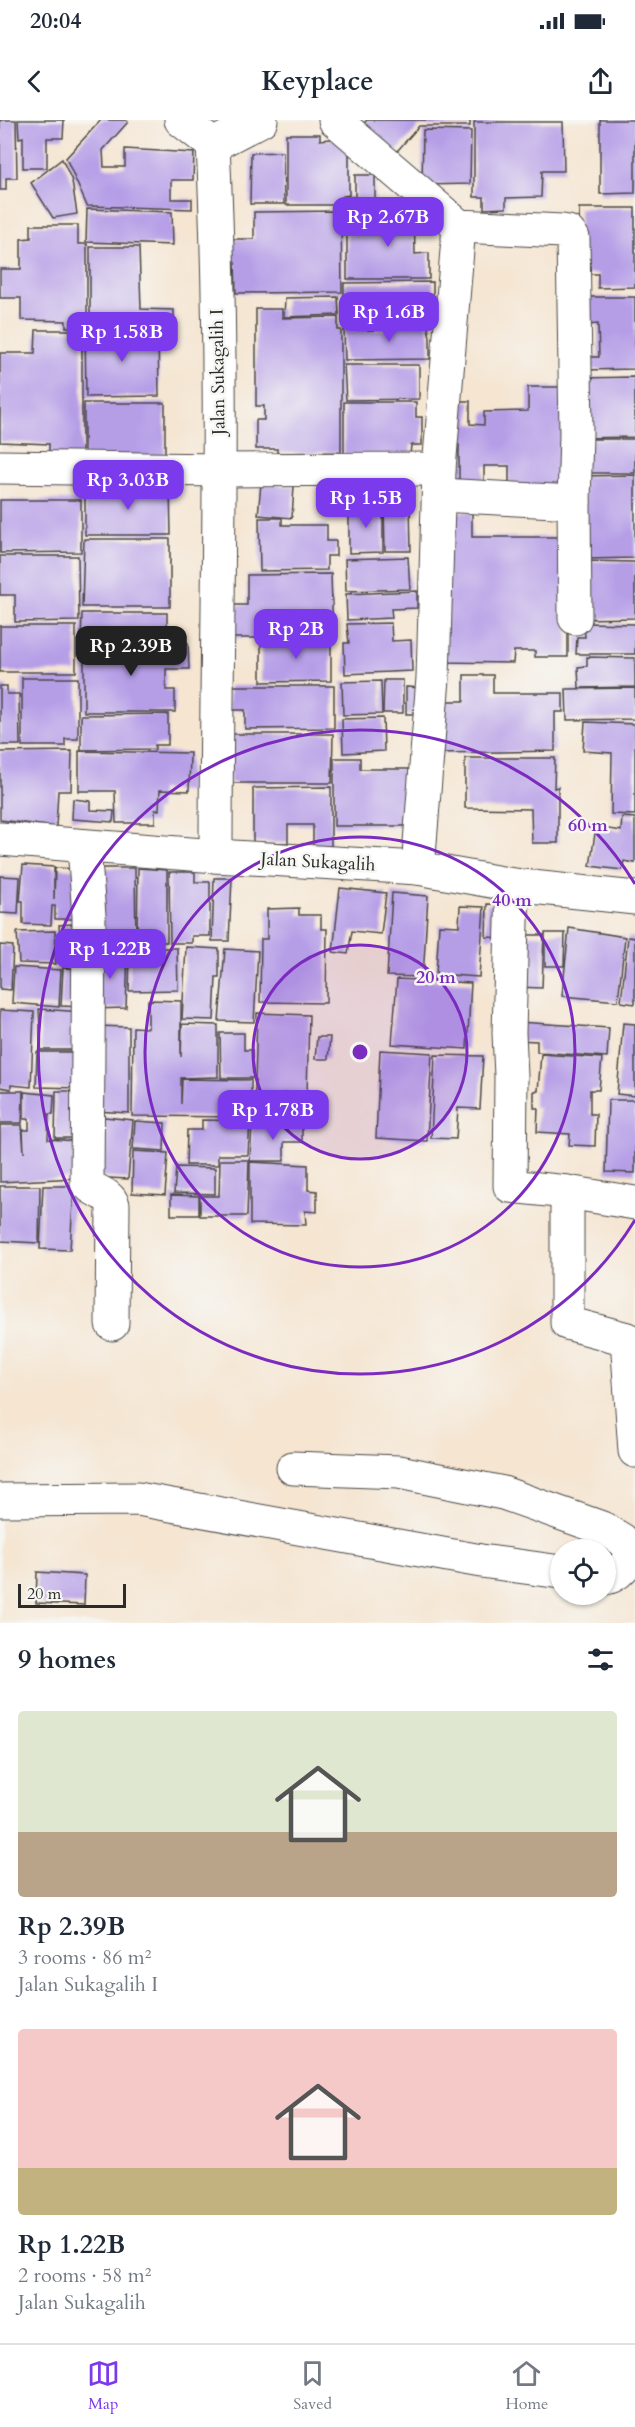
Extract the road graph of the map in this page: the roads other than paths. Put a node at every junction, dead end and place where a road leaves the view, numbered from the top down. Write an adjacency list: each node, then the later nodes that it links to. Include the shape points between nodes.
1 (181, 120): 4 (street)
2 (261, 120): 4 (street)
3 (335, 120): 5 (street)
4 (213, 145): 7 (street, Jalan Sukagalih I)
5 (459, 226): 8 (street); 9 (street, via 562,231 573,238)
6 (0, 467): 7 (street)
7 (219, 470): 8 (street); 13 (street, Jalan Sukagalih I)
8 (439, 482): 9 (street); 14 (street, via 433,678)
9 (574, 502): 10 (street)
10 (575, 618)
11 (0, 839): 12 (street, Jalan Sukagalih)
12 (84, 846): 13 (street, Jalan Sukagalih); 19 (street, via 89,916 87,1183 109,1197 113,1205)
13 (216, 856): 14 (street, Jalan Sukagalih)
14 (418, 868): 15 (street, Jalan Sukagalih)
15 (513, 885): 16 (street, Jalan Sukagalih); 17 (street, via 510,1186)
16 (635, 898)
17 (567, 1192): 18 (street); 20 (street, via 567,1323 627,1339)
18 (635, 1203)
19 (112, 1324)
20 (635, 1451)
21 (293, 1468): 23 (street, via 399,1472 503,1493 602,1528 622,1540)
22 (0, 1500): 24 (street, via 138,1499)
23 (634, 1555): 25 (street)
24 (550, 1570)
25 (616, 1573)

